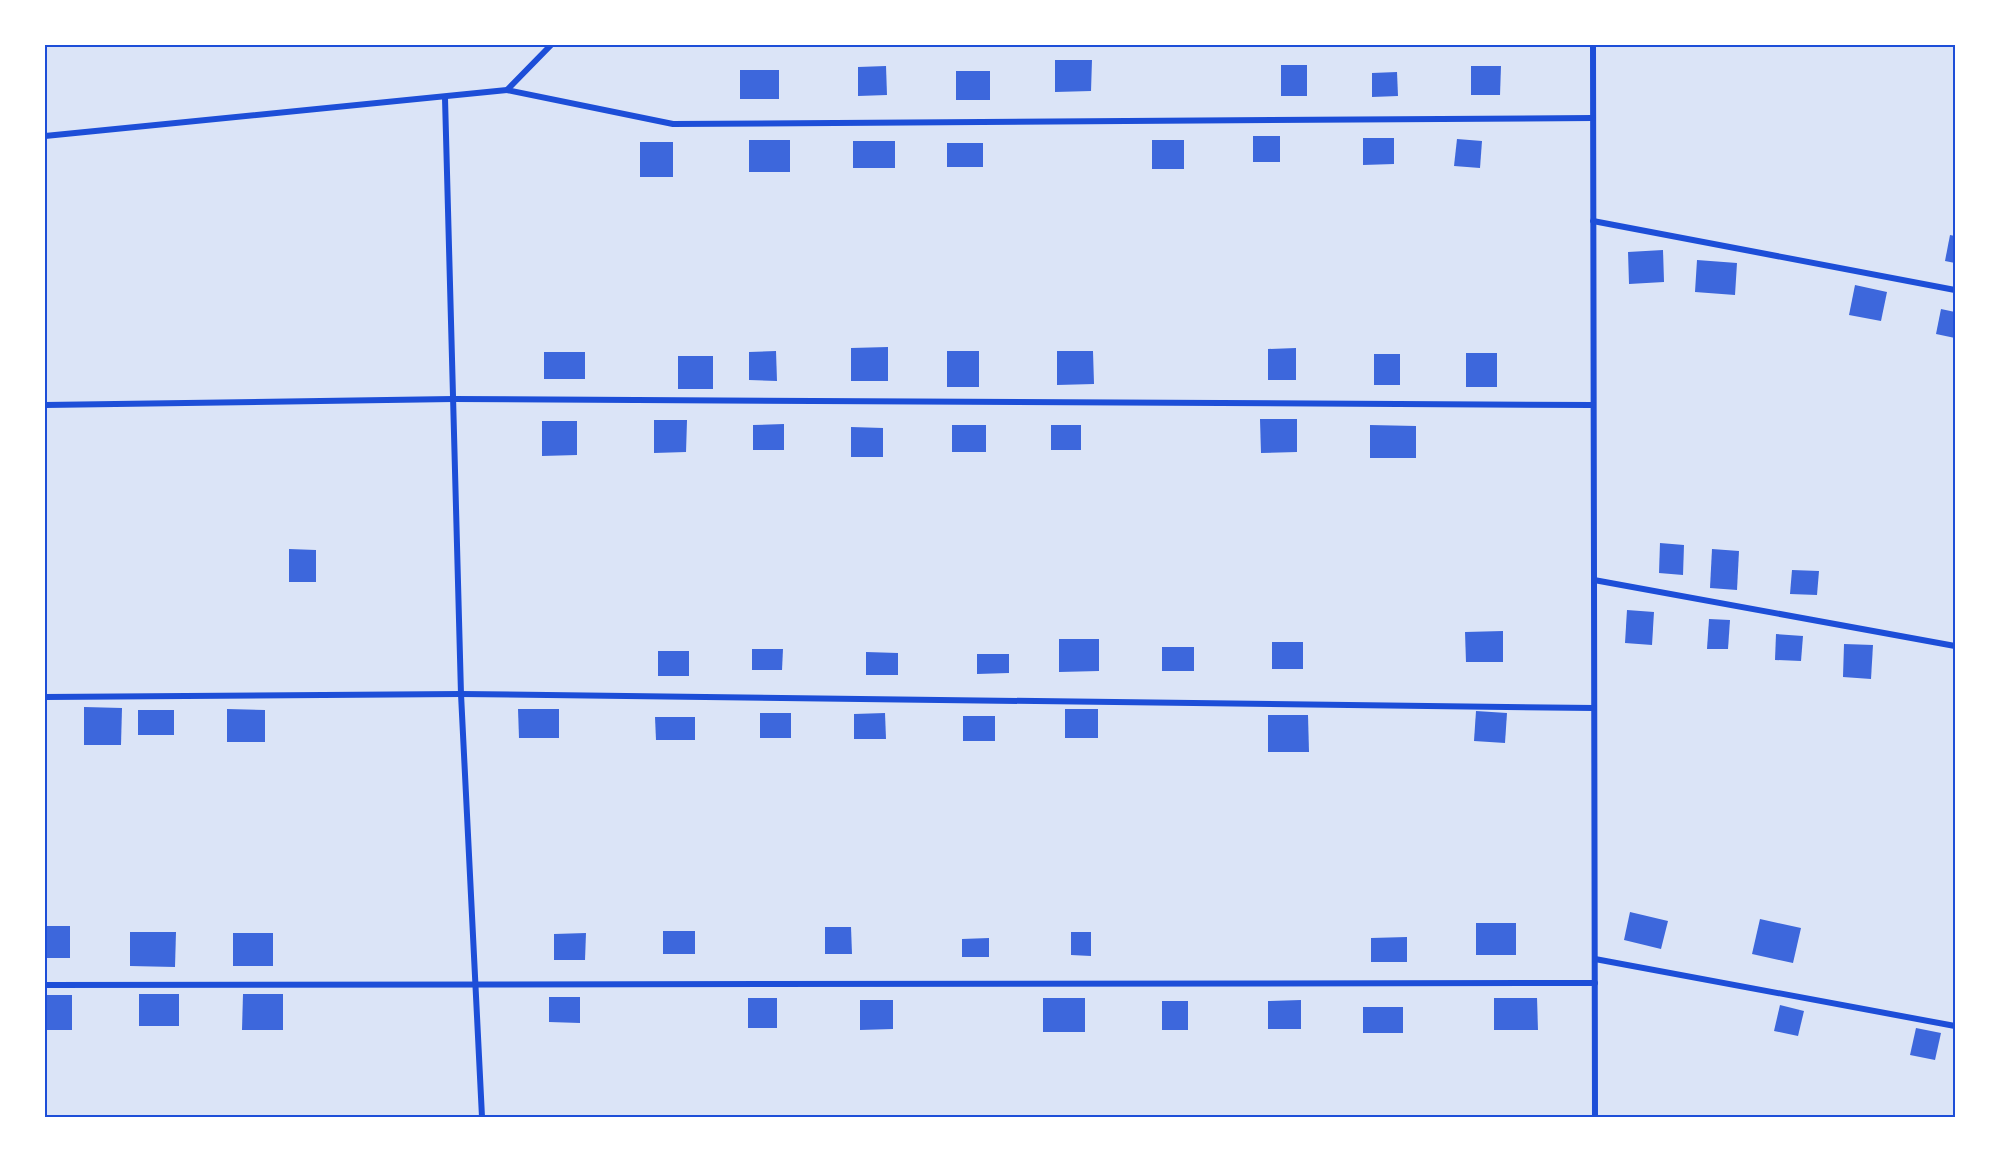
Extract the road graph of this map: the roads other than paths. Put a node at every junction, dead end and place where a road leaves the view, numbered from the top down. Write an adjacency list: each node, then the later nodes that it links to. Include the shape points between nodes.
1 (551, 45): 3 (street)
2 (1593, 45): 5 (street)
3 (507, 90): 4 (street); 5 (street, via 673,124)
4 (445, 98): 6 (street); 9 (street)
5 (1593, 118): 7 (street)
6 (45, 136)
7 (1593, 221): 8 (street); 11 (street)
8 (1955, 290)
9 (453, 399): 10 (street); 11 (street); 14 (street)
10 (45, 405)
11 (1593, 405): 12 (street)
12 (1594, 580): 13 (street); 16 (street)
13 (1955, 646)
14 (461, 694): 15 (street); 16 (street); 20 (street)
15 (45, 697)
16 (1594, 708): 17 (street)
17 (1594, 959): 18 (street); 21 (street)
18 (1595, 983): 20 (street); 23 (street)
19 (45, 985): 20 (street)
20 (475, 985): 22 (street)
21 (1955, 1026)
22 (482, 1117)
23 (1595, 1117)

